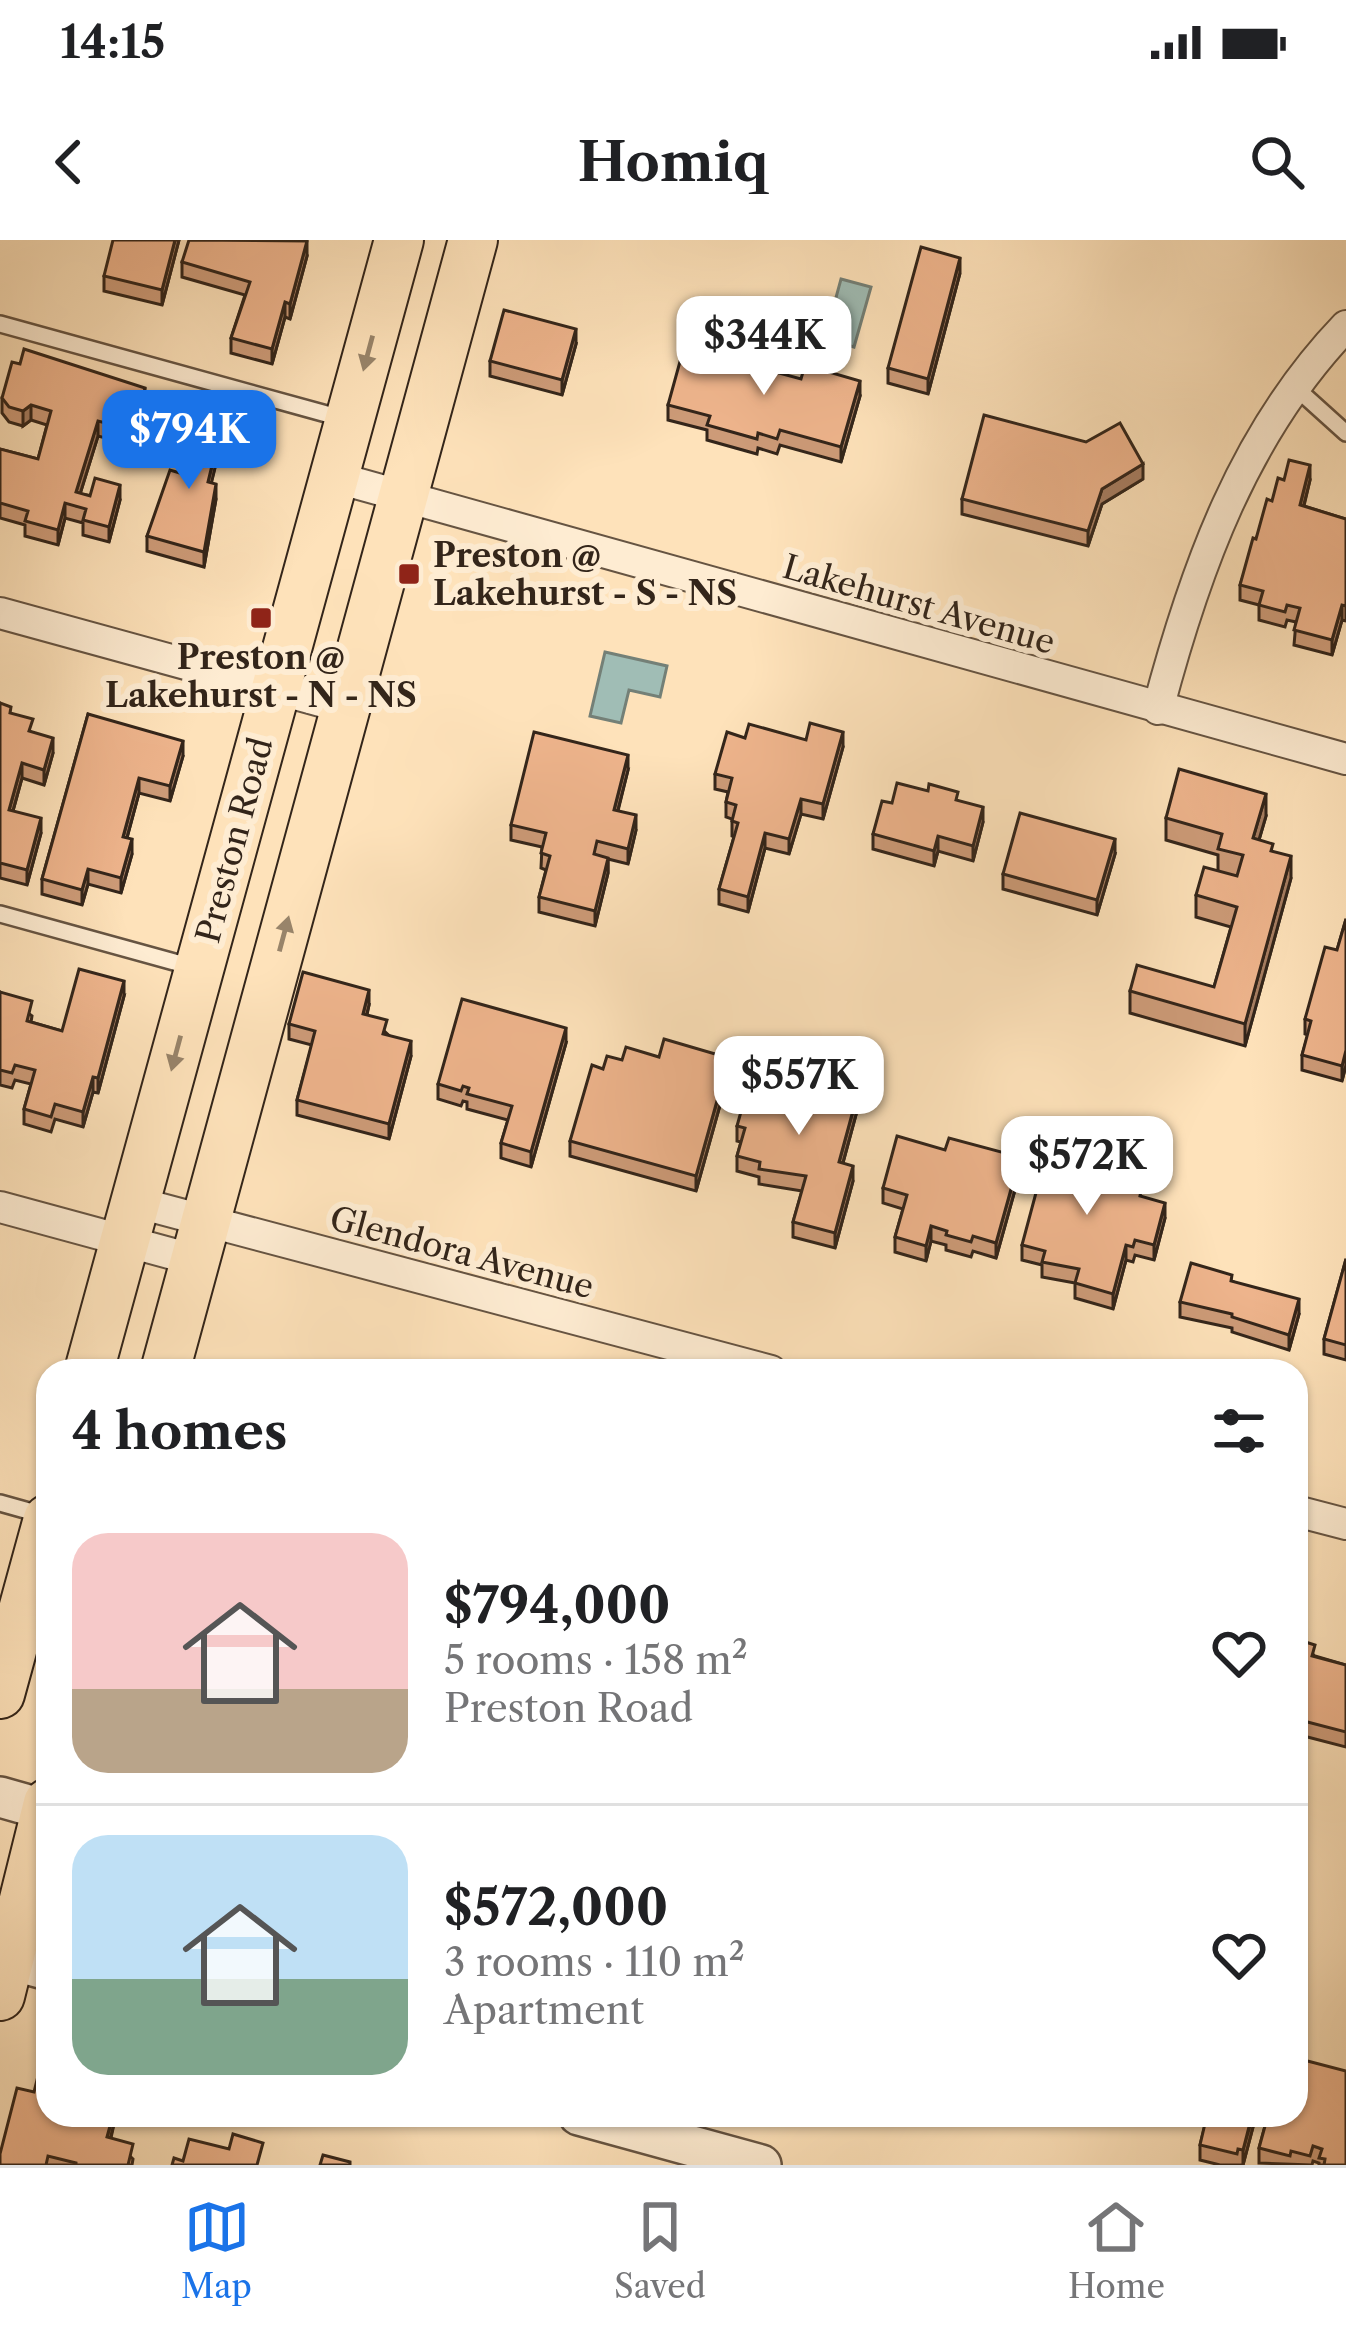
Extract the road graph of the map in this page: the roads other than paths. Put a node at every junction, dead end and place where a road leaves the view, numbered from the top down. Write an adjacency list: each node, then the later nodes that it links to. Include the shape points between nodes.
1 (400, 240): 6 (main road, Preston Road, one-way to 6)
2 (473, 240): 9 (main road)
3 (0, 324): 6 (lane)
4 (1346, 326): 5 (street)
5 (1293, 385): 7 (lane); 13 (street, via 1220,514)
6 (350, 421): 8 (main road, Preston Road)
7 (1346, 433)
8 (334, 477): 9 (street, Lakehurst Avenue); 11 (main road, Preston Road)
9 (404, 496): 12 (main road); 13 (street, Lakehurst Avenue)
10 (0, 613): 11 (street)
11 (276, 688): 12 (street); 16 (main road, Preston Road)
12 (346, 708): 19 (main road, one-way to 12)
13 (1158, 709): 14 (street, Lakehurst Avenue)
14 (1346, 759)
15 (0, 914): 16 (lane)
16 (199, 969): 18 (main road, Preston Road, one-way to 18)
17 (0, 1207): 18 (street, Glendora Avenue)
18 (130, 1222): 19 (street, Glendora Avenue); 20 (main road, Preston Road)
19 (201, 1241): 21 (main road); 22 (street, Glendora Avenue)
20 (92, 1359)
21 (168, 1359)
22 (718, 1359)
23 (0, 1503): 25 (lane)
24 (1308, 1513): 26 (street)
25 (36, 1514)
26 (1346, 1524)
27 (36, 1562): 28 (main road)
28 (0, 1694)
29 (0, 1797): 30 (street)
30 (36, 1805)
31 (36, 1862): 32 (main road)
32 (14, 1971)
33 (622, 2127): 34 (street)
34 (761, 2165)

